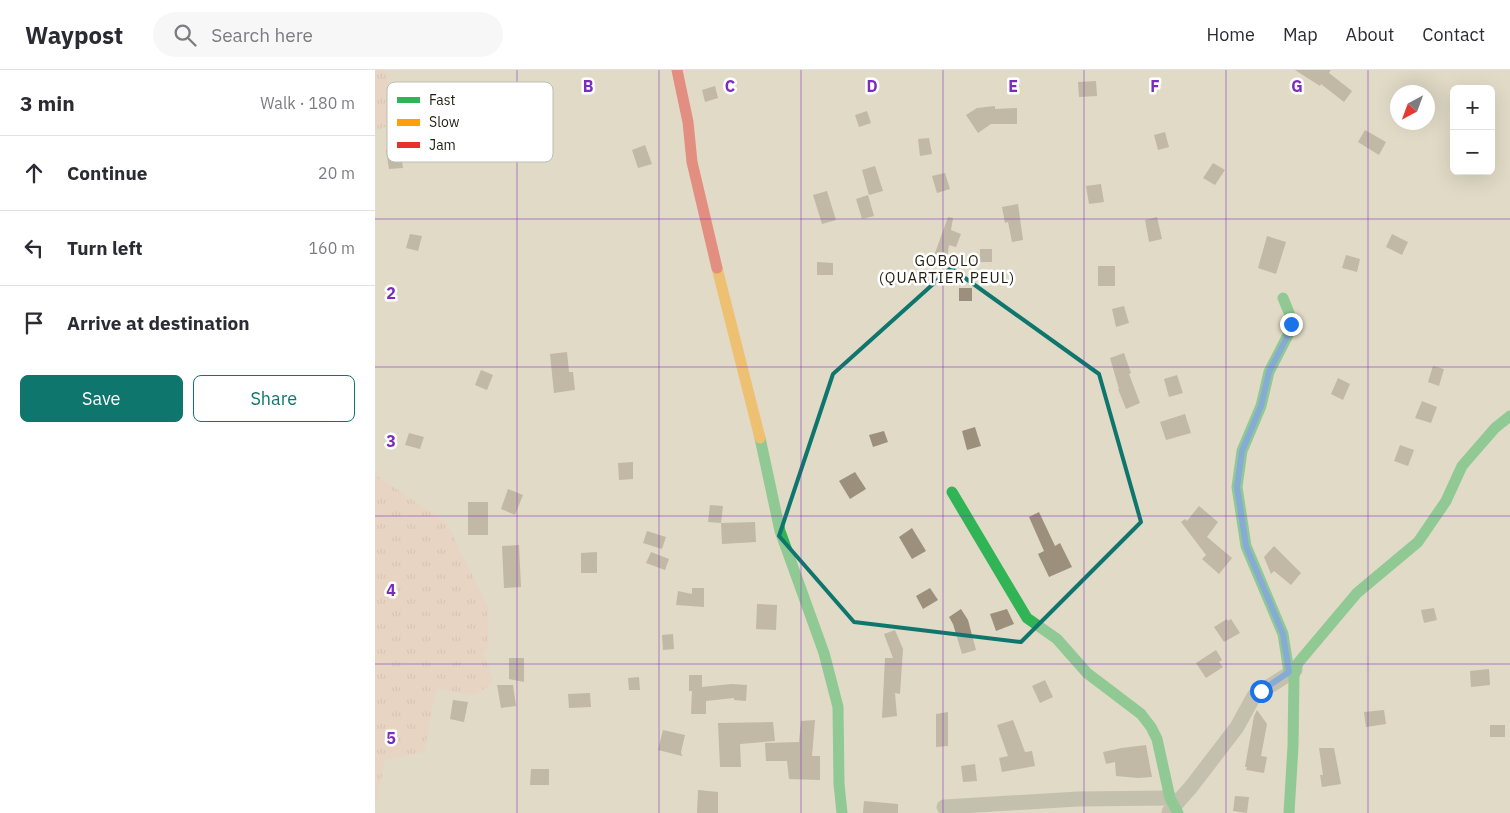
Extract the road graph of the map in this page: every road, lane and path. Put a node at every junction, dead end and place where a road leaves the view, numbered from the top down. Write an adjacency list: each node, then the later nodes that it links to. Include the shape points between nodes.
1 (677, 70): 8 (street, via 692,162 761,440 780,531 824,653 838,707)
2 (1283, 298): 5 (street, via 1290,315 1289,333 1269,372 1261,406 1242,451 1237,487 1246,546 1283,634)
3 (1510, 416): 5 (street, via 1477,446 1462,466 1446,501 1418,542 1357,593)
4 (951, 492): 7 (street, via 1027,618 1057,639 1087,673 1141,714 1151,727 1157,738)
5 (1292, 671): 7 (street, via 1254,696 1237,727); 9 (street)
6 (944, 808): 7 (street, via 1078,799)
7 (1173, 808)
8 (842, 813)
9 (1289, 813)

